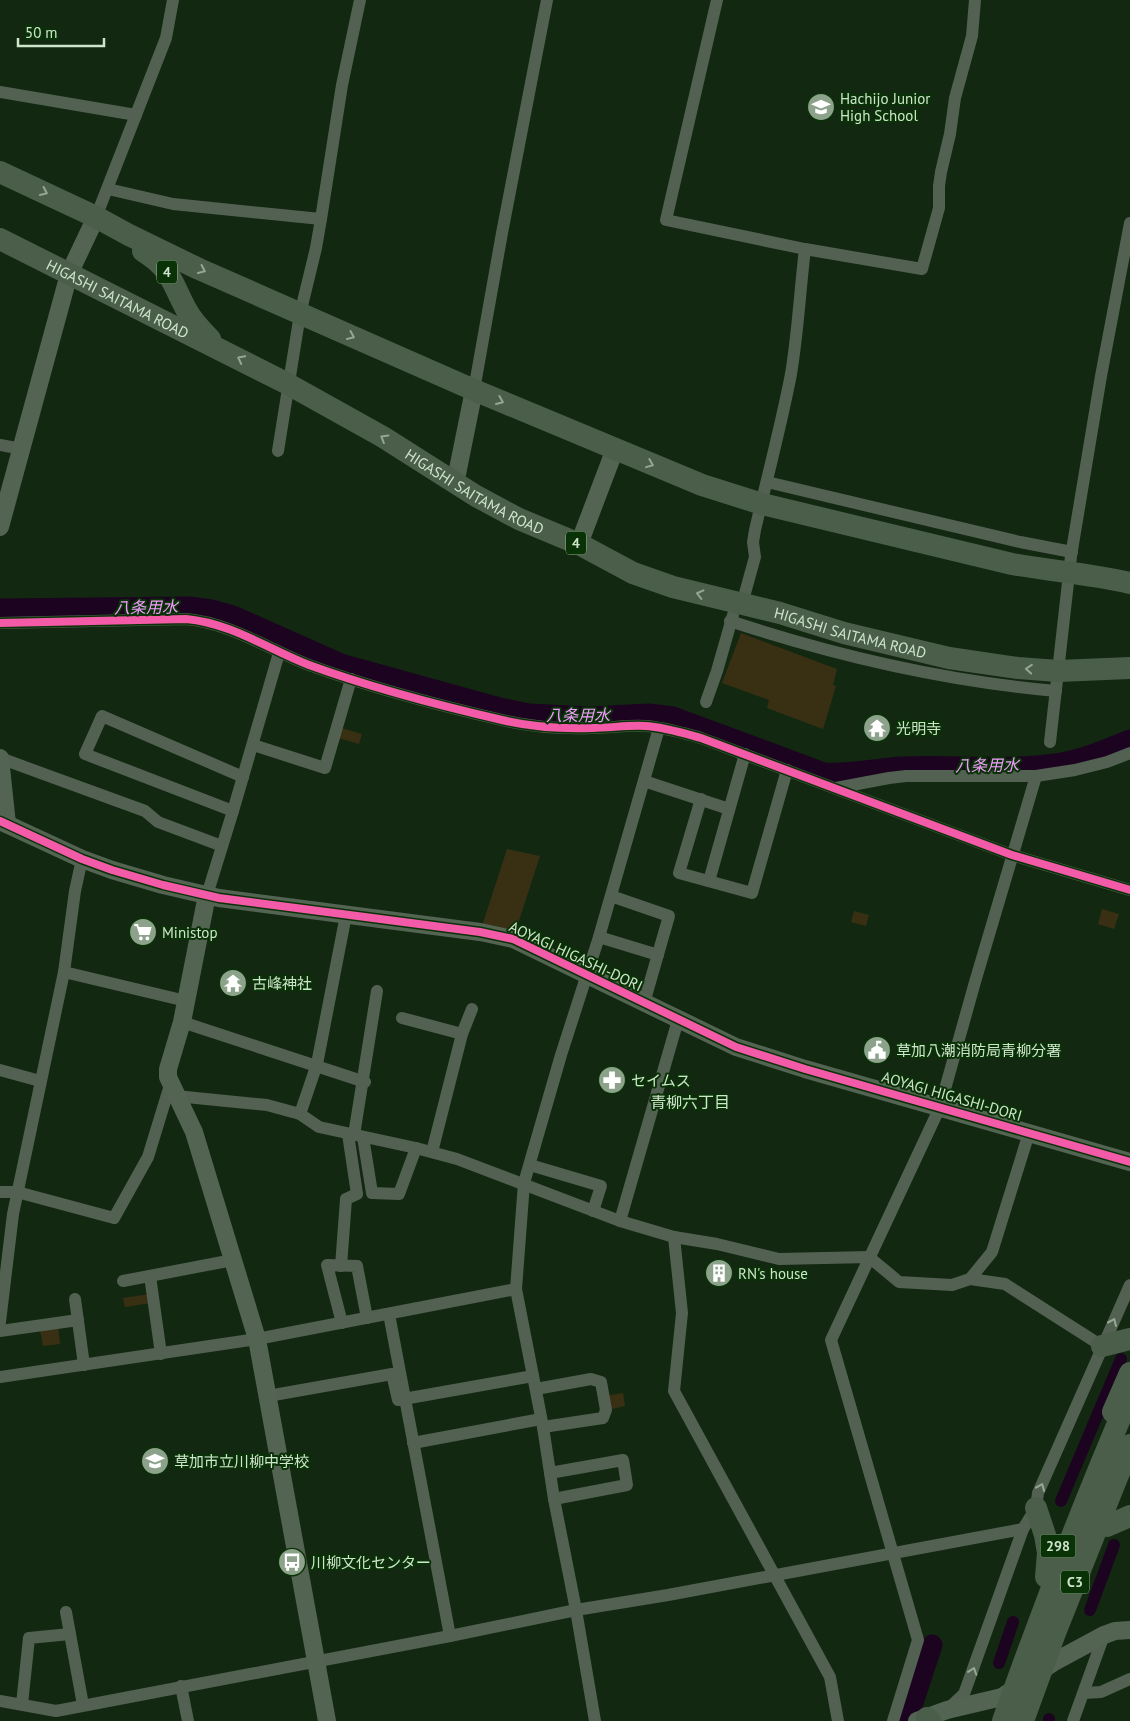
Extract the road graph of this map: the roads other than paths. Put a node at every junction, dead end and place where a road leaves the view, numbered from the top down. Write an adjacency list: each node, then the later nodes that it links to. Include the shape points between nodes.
1 (172, 0): 7 (street, via 166,38)
2 (360, 0): 11 (street, via 342,85)
3 (547, 0): 20 (street)
4 (717, 0): 15 (street, via 666,220)
5 (976, 0): 15 (street, via 972,36 957,89 941,172 939,208 922,269)
6 (0, 92): 7 (street)
7 (136, 115): 9 (street)
8 (0, 172): 10 (highway, 4, one-way to 10)
9 (108, 189): 10 (street); 11 (street, via 173,204)
10 (96, 216): 16 (street); 17 (highway, 4, one-way to 17, via 199,269); 18 (highway, 4, via 109,232 155,258 163,266 194,322)
11 (321, 219): 17 (street)
12 (1130, 223): 30 (street)
13 (0, 225): 16 (highway, 4, via 55,255)
14 (0, 239): 16 (highway, HIGASHI SAITAMA ROAD / 4)
15 (806, 248): 25 (street, via 797,334)
16 (69, 274): 18 (highway, HIGASHI SAITAMA ROAD / 4); 22 (street)
17 (300, 314): 19 (street); 20 (highway, 4, one-way to 20)
18 (218, 348): 19 (highway, HIGASHI SAITAMA ROAD / 4, one-way to 18)
19 (288, 384): 24 (street); 26 (highway, HIGASHI SAITAMA ROAD / 4, one-way to 19, via 383,437)
20 (474, 390): 23 (highway, 4, one-way to 23); 26 (street)
21 (0, 445): 22 (street)
22 (22, 449): 28 (street)
23 (615, 449): 27 (highway, 4, one-way to 27, via 702,485); 29 (street)
24 (278, 451)
25 (767, 482): 27 (street); 30 (street, via 1020,542)
26 (455, 484): 29 (highway, HIGASHI SAITAMA ROAD / 4, via 519,519)
27 (762, 504): 30 (highway, 4, via 1012,564); 32 (street, via 753,542 755,557)
28 (0, 527)
29 (579, 544): 32 (highway, HIGASHI SAITAMA ROAD / 4, one-way to 29, via 633,573)
30 (1070, 562): 31 (highway, 4); 37 (street)
31 (1123, 580)
32 (736, 609): 37 (highway, HIGASHI SAITAMA ROAD / 4, via 780,613 888,644 949,658 1018,668); 38 (street)
33 (0, 623): 34 (street, via 186,619 203,621 246,636)
34 (279, 653): 36 (street); 41 (street)
35 (1130, 668): 37 (highway, HIGASHI SAITAMA ROAD / 4)
36 (351, 679): 39 (street, via 522,724); 41 (street, via 324,768)
37 (1057, 681): 40 (street)
38 (706, 702)
39 (659, 728): 43 (street, via 701,738); 48 (street)
40 (1050, 742)
41 (253, 744): 47 (street)
42 (1130, 753): 46 (street, via 1075,770)
43 (745, 754): 45 (street); 51 (street)
44 (0, 758): 53 (street); 54 (street, via 145,810 158,822)
45 (788, 770): 49 (street); 57 (street, via 752,893)
46 (1036, 776): 49 (street, via 889,778); 55 (street)
47 (243, 777): 52 (street); 52 (street, via 102,716 85,754)
48 (644, 781): 50 (street); 60 (street)
49 (836, 788): 55 (street)
50 (701, 800): 51 (street); 57 (street, via 679,873)
51 (729, 809): 57 (street)
52 (234, 811): 54 (street)
53 (4, 823): 56 (street, AOYAGI HIGASHI-DORI)
54 (222, 846): 59 (street)
55 (1012, 855): 58 (street); 79 (street)
56 (82, 859): 59 (street, AOYAGI HIGASHI-DORI, via 138,879); 64 (street)
57 (708, 881)
58 (1130, 890)
59 (207, 895): 61 (street, AOYAGI HIGASHI-DORI); 67 (street)
60 (611, 896): 62 (street); 63 (street, via 669,916)
61 (346, 915): 65 (street, AOYAGI HIGASHI-DORI, via 498,934 528,945); 74 (street)
62 (599, 937): 63 (street); 65 (street)
63 (658, 955): 68 (street)
64 (64, 972): 67 (street); 76 (street)
65 (587, 975): 68 (street, AOYAGI HIGASHI-DORI); 86 (street)
66 (377, 991): 77 (street)
67 (186, 1001): 72 (street)
68 (644, 1003): 71 (street, AOYAGI HIGASHI-DORI)
69 (472, 1009): 73 (street)
70 (402, 1018): 73 (street)
71 (678, 1020): 79 (street, AOYAGI HIGASHI-DORI, via 756,1054); 91 (street)
72 (182, 1022): 74 (street); 78 (street, via 168,1069)
73 (462, 1034): 84 (street)
74 (316, 1066): 77 (street); 80 (street)
75 (0, 1070): 76 (street)
76 (40, 1081): 89 (street)
77 (364, 1081): 82 (street)
78 (173, 1090): 80 (street, via 267,1105); 89 (street, via 148,1157 114,1218); 94 (street, via 194,1132)
79 (940, 1107): 81 (street, AOYAGI HIGASHI-DORI); 93 (street)
80 (300, 1114): 82 (street, via 319,1127)
81 (1029, 1133): 85 (street, AOYAGI HIGASHI-DORI); 97 (street, via 992,1252)
82 (355, 1135): 83 (street); 83 (street, via 372,1193 399,1194); 95 (street, via 356,1194 346,1199)
83 (416, 1148): 84 (street)
84 (432, 1152): 87 (street)
85 (1130, 1162)
86 (530, 1165): 87 (street); 90 (street, via 600,1186)
87 (524, 1183): 90 (street); 100 (street)
88 (0, 1192): 89 (street)
89 (17, 1192): 105 (street)
90 (593, 1210): 91 (street)
91 (620, 1221): 92 (street)
92 (674, 1237): 93 (street, via 779,1259); 130 (street, via 682,1313 674,1391)
93 (869, 1257): 97 (street, via 899,1282 952,1285); 129 (street, via 831,1340)
94 (234, 1260): 96 (street); 108 (street)
95 (341, 1266): 103 (street, via 357,1266); 106 (street, via 327,1265)
96 (150, 1276): 98 (street); 111 (street)
97 (970, 1279): 110 (street, via 1006,1284)
98 (123, 1281)
99 (1130, 1285): 110 (street, one-way to 99)
100 (516, 1289): 102 (street); 115 (street)
101 (75, 1299): 104 (street)
102 (389, 1314): 103 (street); 118 (street)
103 (367, 1318): 106 (street)
104 (78, 1320): 107 (street); 112 (street)
105 (0, 1322)
106 (342, 1323): 108 (street)
107 (0, 1331)
108 (257, 1339): 111 (street); 117 (street)
109 (1130, 1339): 110 (highway)
110 (1102, 1346): 125 (street, one-way to 110, via 1038,1493)
111 (161, 1354): 112 (street)
112 (84, 1366): 114 (street)
113 (1130, 1373): 131 (highway, 298)
114 (0, 1377)
115 (534, 1383): 118 (street); 119 (street); 119 (street, via 591,1379 601,1382 606,1410 603,1418)
116 (1130, 1395): 154 (highway, C3, bridge, via 1034,1634)
117 (268, 1396): 118 (street, via 392,1374 398,1400); 138 (street)
118 (405, 1399): 120 (street)
119 (542, 1423): 120 (street); 123 (street)
120 (413, 1443): 137 (street)
121 (1130, 1445): 155 (highway, C3, bridge)
122 (1130, 1471): 127 (highway, 298)
123 (550, 1473): 124 (street); 124 (street, via 623,1460 626,1485)
124 (554, 1498): 132 (street)
125 (1036, 1508): 128 (street); 131 (highway, via 1048,1553)
126 (1130, 1516): 127 (highway)
127 (1107, 1526): 139 (highway, 298)
128 (1023, 1530): 129 (street); 147 (street, one-way to 128, via 964,1694)
129 (893, 1554): 130 (street); 152 (street, via 918,1640)
130 (775, 1575): 132 (street); 151 (street, via 830,1677)
131 (1046, 1577): 143 (highway, 298)
132 (576, 1610): 137 (street); 150 (street)
133 (66, 1612): 135 (street)
134 (1130, 1630): 136 (street)
135 (70, 1634): 145 (street, via 29,1638); 146 (street)
136 (1104, 1635): 139 (street); 142 (street)
137 (450, 1636): 138 (street)
138 (316, 1661): 141 (street); 149 (street)
139 (1054, 1662): 143 (street); 156 (highway, 298)
140 (1130, 1679): 142 (street, via 1101,1692)
141 (181, 1686): 146 (street); 148 (street)
142 (1084, 1693): 157 (street)
143 (1002, 1697): 147 (street); 153 (highway, 298)
144 (0, 1701): 145 (street)
145 (22, 1704): 146 (street, via 56,1710)
146 (83, 1705)
147 (928, 1718)
148 (188, 1721)
149 (327, 1721)
150 (595, 1721)
151 (838, 1721)
152 (893, 1721)
153 (993, 1721)
154 (1004, 1721)
155 (1023, 1721)
156 (1034, 1721)
157 (1073, 1721)

